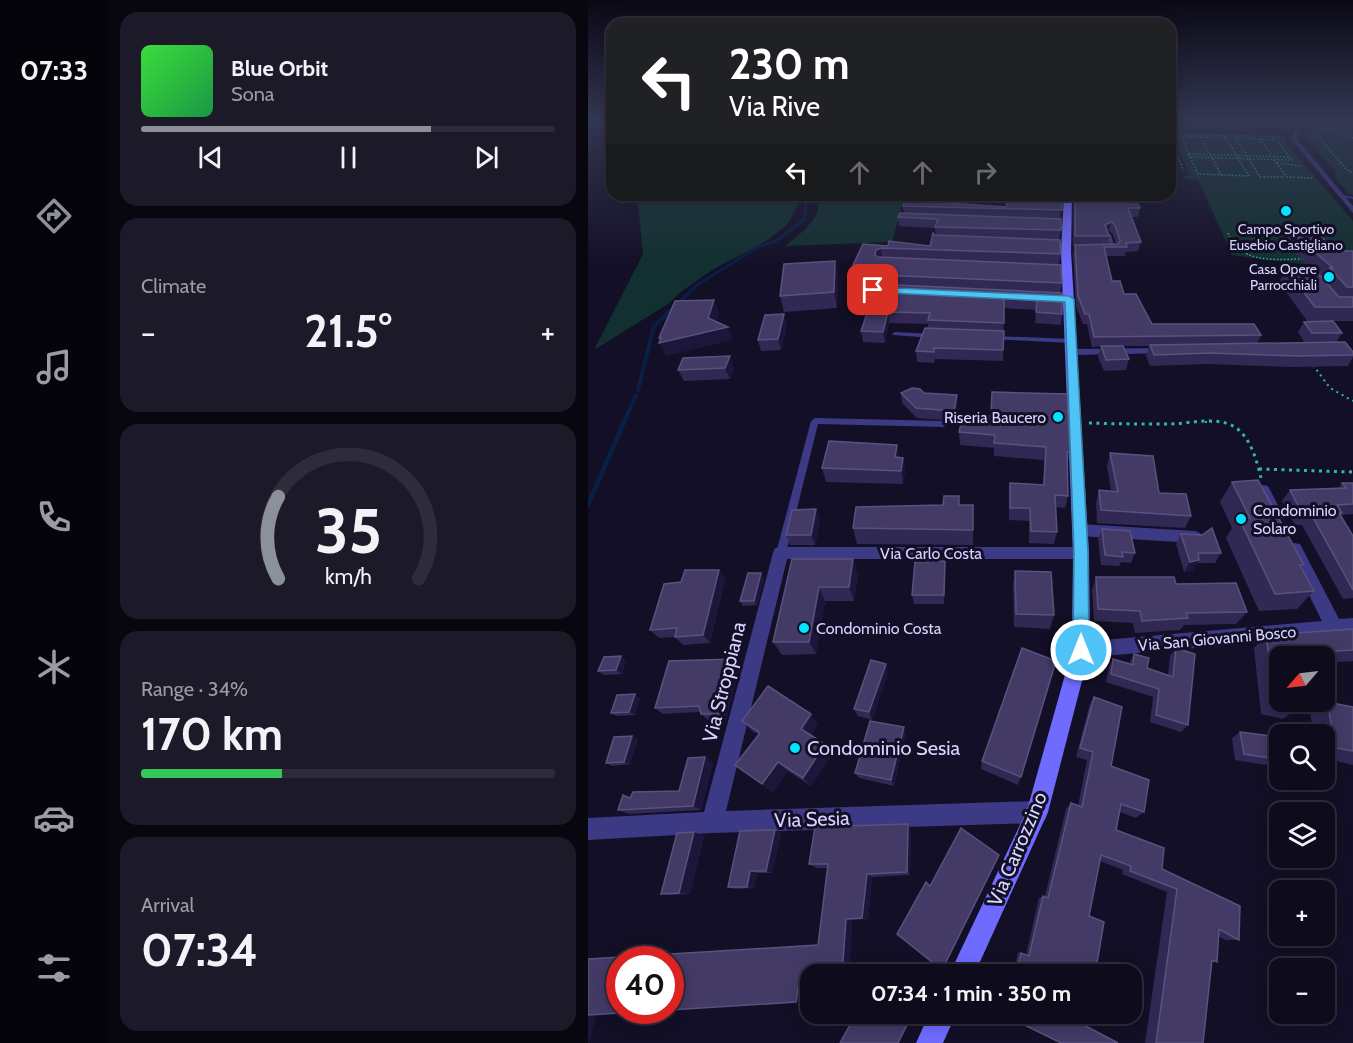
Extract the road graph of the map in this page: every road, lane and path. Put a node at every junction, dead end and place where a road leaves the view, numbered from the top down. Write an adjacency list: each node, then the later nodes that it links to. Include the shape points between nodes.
1 (1196, 169): 8 (path, via 1198,174)
2 (1218, 169): 8 (path)
3 (1245, 169): 8 (path, via 1249,176)
4 (1255, 169): 9 (path, via 1260,177)
5 (1281, 169): 9 (path)
6 (1304, 169): 9 (path, via 1312,178)
7 (1319, 169): 10 (street)
8 (1221, 175)
9 (1287, 177)
10 (1340, 195): 11 (lane); 13 (street)
11 (1353, 198)
12 (1064, 201): 23 (street, Via Carrozzino, via 1063,299)
13 (1353, 210)
14 (1228, 232): 19 (path, via 1233,245 1247,255)
15 (1108, 235): 18 (lane, via 1114,250)
16 (1244, 242): 17 (path)
17 (1296, 243)
18 (1101, 250)
19 (1311, 259)
20 (895, 334): 21 (lane)
21 (942, 336)
22 (989, 338): 23 (lane)
23 (1072, 346): 24 (street); 27 (street, Via Carrozzino)
24 (1176, 351)
25 (1309, 359): 26 (path, via 1330,388)
26 (1353, 401)
27 (1075, 422): 29 (path, via 1222,422 1243,434); 32 (street, Via Carrozzino)
28 (944, 424): 34 (lane, via 815,421)
29 (1259, 469): 30 (path); 31 (path)
30 (1353, 472)
31 (1263, 490): 37 (street)
32 (1080, 530): 33 (street); 35 (street, Via Carrozzino)
33 (1195, 537)
34 (781, 553): 35 (street, Via Carlo Costa); 40 (street, Via Stroppiana)
35 (1081, 553): 38 (street, Via Carrozzino)
36 (1353, 626): 37 (street, Via San Giovanni Bosco)
37 (1334, 627): 38 (street, Via San Giovanni Bosco)
38 (1081, 650): 39 (street, Via Carrozzino)
39 (1037, 812): 40 (street, Via Sesia); 42 (street, Via Carrozzino)
40 (711, 822): 41 (street, Via Sesia)
41 (588, 829)
42 (966, 964)
43 (938, 1024): 44 (street)
44 (929, 1043)

